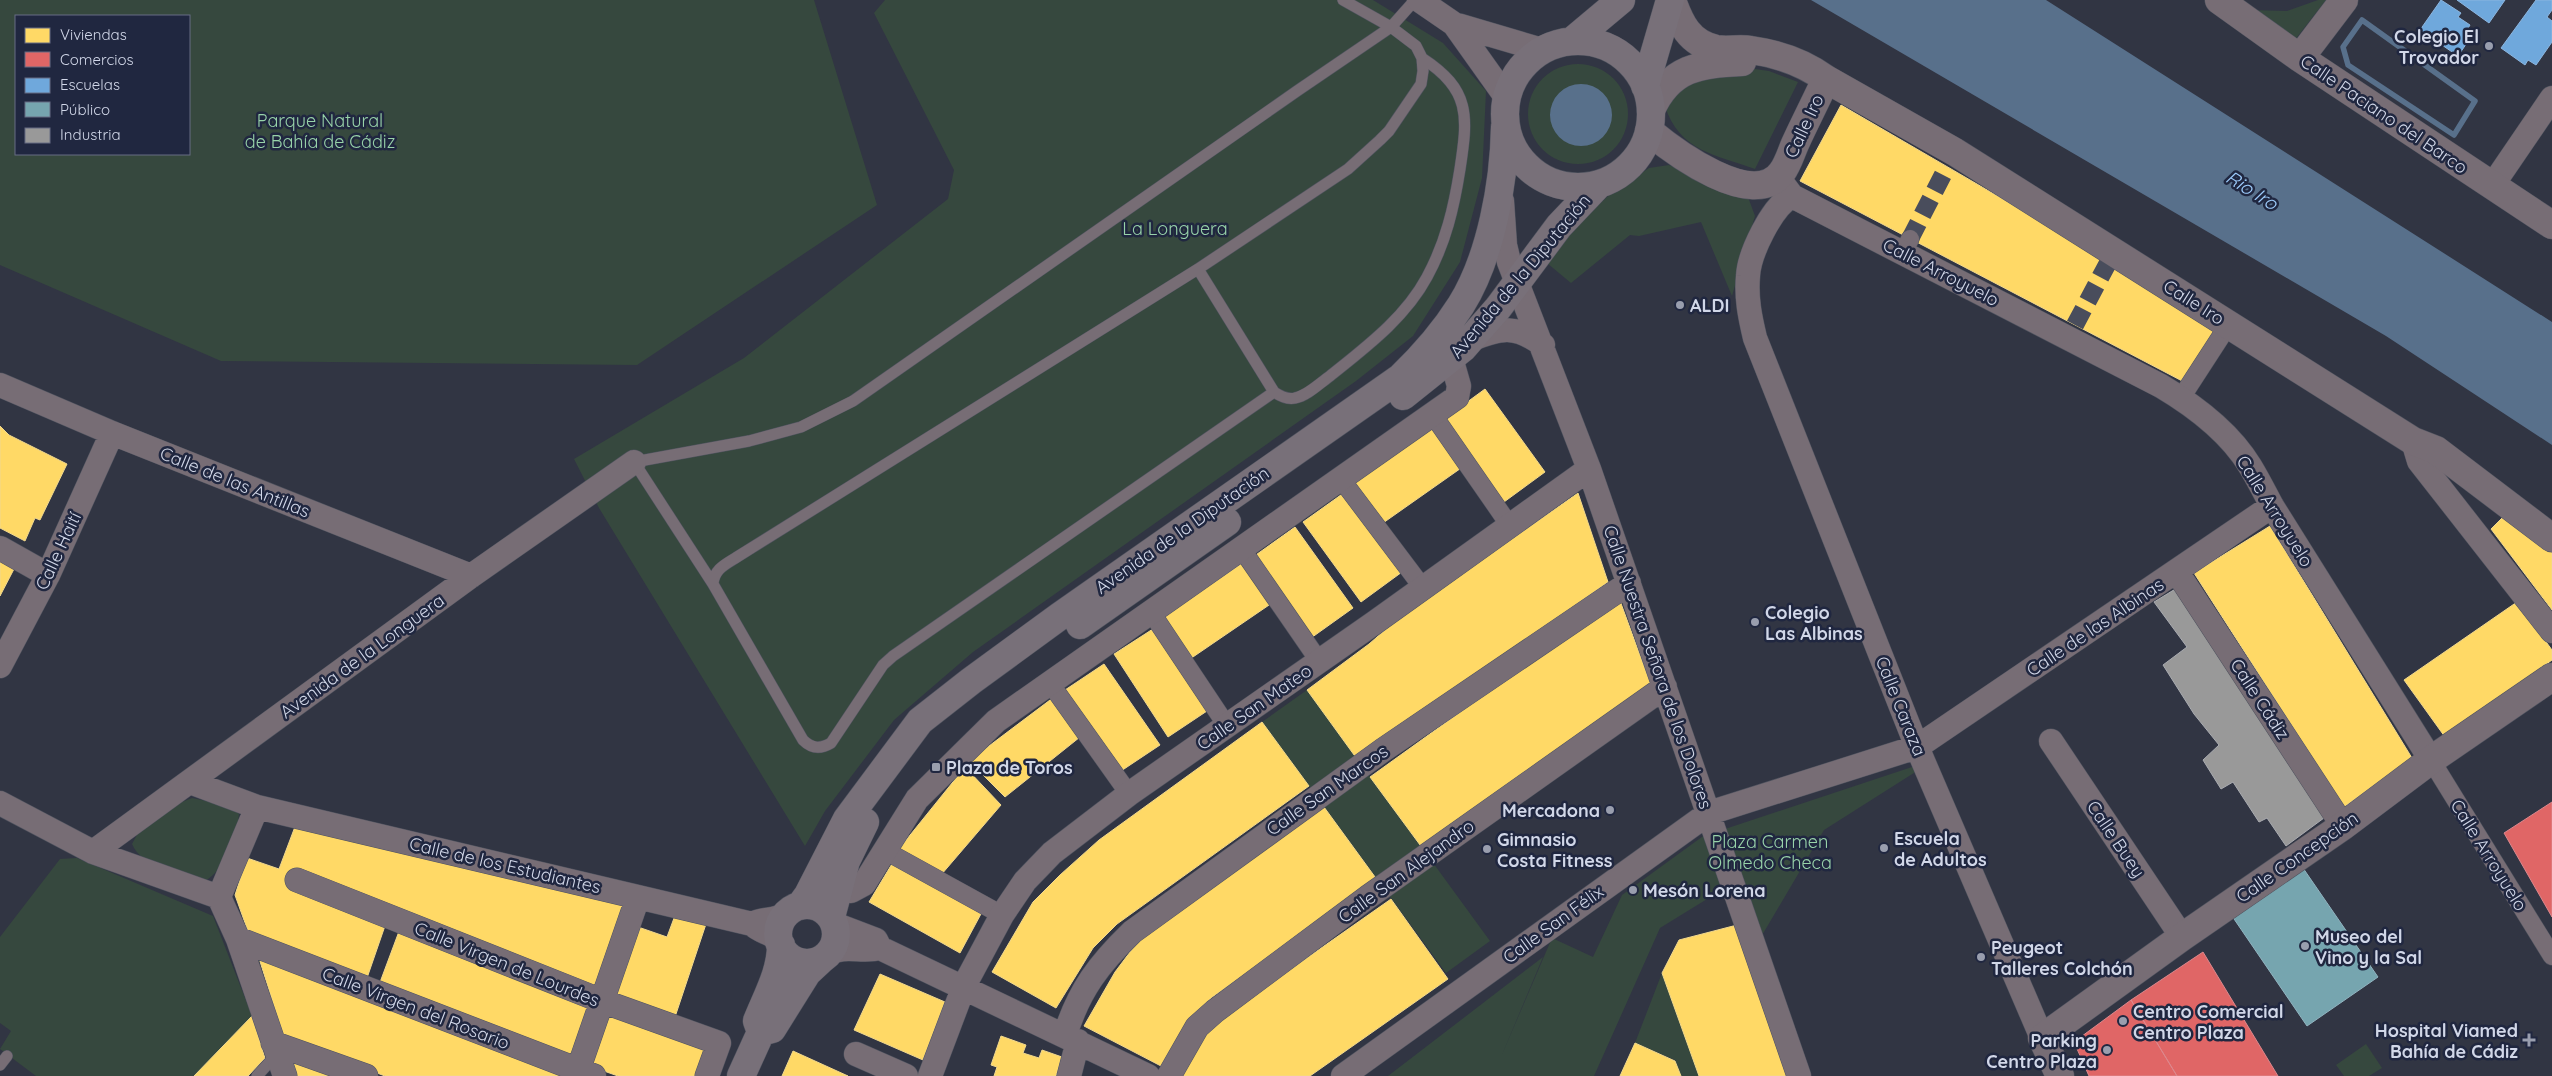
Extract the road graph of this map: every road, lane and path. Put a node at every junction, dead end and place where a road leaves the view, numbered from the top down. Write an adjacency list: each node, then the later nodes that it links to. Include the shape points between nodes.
1 (1343, 0): 8 (lane)
2 (1417, 0): 7 (street); 8 (lane)
3 (1621, 0): 9 (main road)
4 (1671, 0): 13 (street, Calle Iro, via 1681,25 1698,42 1717,49 1749,49 1787,57); 16 (main road)
5 (2219, 0): 12 (street, Calle Paciano del Barco)
6 (2344, 0): 12 (street)
7 (1454, 24): 10 (street); 14 (street)
8 (1392, 28): 11 (lane, via 1416,46); 36 (lane, via 1289,96 853,401 801,427 748,441)
9 (1572, 41): 10 (main road); 16 (main road, via 1587,42 1616,52 1633,67)
10 (1542, 50): 14 (main road, via 1519,70)
11 (1422, 58): 25 (lane, via 1421,84 1380,140 1348,169); 31 (lane, via 1454,85 1466,119 1456,196 1445,241 1428,276 1409,304 1361,352 1300,397 1286,398)
12 (2300, 58): 22 (street, Calle Paciano del Barco)
13 (1826, 79): 16 (street, Calle Iro, via 1745,62 1698,66 1675,76); 21 (street, Calle Iro); 27 (street, Calle Iro, via 1951,160)
14 (1506, 97): 17 (main road)
15 (2552, 98): 22 (street)
16 (1648, 109): 19 (main road, via 1644,145 1625,170); 20 (street, via 1675,152 1709,172)
17 (1506, 127): 18 (main road, Avenida de la Diputación); 19 (main road, via 1517,156 1540,176 1568,186)
18 (1500, 180): 26 (street, Calle Nuestra Señora de los Dolores, via 1505,245); 75 (main road, Avenida de la Diputación, via 1489,235 1477,272 1458,310 1421,358 1400,378 1060,616 920,721 846,819 808,895)
19 (1599, 184): 26 (main road, Avenida de la Diputación, via 1559,226)
20 (1744, 184): 21 (street); 24 (street, via 1762,203)
21 (1787, 185): 24 (street, Calle Caraza, via 1781,203); 32 (street, Calle Arroyuelo, via 2072,331)
22 (2492, 186): 23 (street, Calle Paciano del Barco)
23 (2552, 226)
24 (1763, 229): 61 (street, Calle Caraza, via 1748,274 1747,306 1755,338)
25 (1198, 269): 31 (lane); 50 (lane, via 737,557 719,569)
26 (1517, 281): 28 (street, Calle Nuestra Señora de los Dolores); 29 (main road, Avenida de la Diputación)
27 (2229, 324): 32 (street); 35 (street, Calle Iro)
28 (1543, 345): 29 (street, via 1530,335 1510,329 1492,331); 37 (street, Calle Nuestra Señora de los Dolores)
29 (1460, 349): 33 (street, via 1457,397); 72 (main road, Avenida de la Diputación, via 1405,394 951,718 898,775 868,815 846,860)
30 (0, 385): 34 (street, Calle de las Antillas)
31 (1274, 392): 50 (lane, via 893,656 826,746 814,747 803,740)
32 (2181, 398): 41 (street, Calle Arroyuelo, via 2226,437 2249,464)
33 (1433, 415): 38 (street); 42 (street)
34 (112, 433): 47 (street, Calle Haití); 48 (street, Calle de las Antillas)
35 (2413, 441): 39 (street, Calle Iro, via 2436,450); 40 (street, via 2419,461)
36 (634, 462): 48 (street, Avenida de la Longuera); 50 (lane)
37 (1589, 470): 42 (street, Calle San Mateo); 49 (street, Calle Nuestra Señora de los Dolores)
38 (1341, 479): 45 (street); 51 (street)
39 (2476, 481): 40 (street, via 2466,479 2456,484 2451,493); 43 (street, Calle Iro)
40 (2452, 504): 53 (street)
41 (2272, 506): 46 (street, Calle de las Albinas); 62 (street, Calle Arroyuelo)
42 (1510, 526): 51 (street, Calle San Mateo)
43 (2552, 538)
44 (0, 548): 47 (street)
45 (1241, 548): 52 (street); 54 (street)
46 (2177, 572): 61 (street, Calle de las Albinas); 68 (street, Calle Cádiz)
47 (48, 575): 55 (street, Calle Haití)
48 (471, 576): 63 (street, Avenida de la Longuera)
49 (1629, 583): 58 (street, Calle Nuestra Señora de los Dolores); 88 (street, Calle San Marcos, via 1383,750 1132,932 1103,961 1085,986 1073,1009)
50 (713, 584)
51 (1423, 588): 54 (street, Calle San Mateo)
52 (1151, 612): 57 (street); 59 (street)
53 (2552, 631)
54 (1319, 661): 59 (street, Calle San Mateo)
55 (0, 666)
56 (2552, 677): 62 (street, Calle Concepción)
57 (1050, 683): 64 (street); 69 (street, via 996,721 959,755 918,799)
58 (1665, 686): 67 (street, Calle Nuestra Señora de los Dolores); 102 (street, Calle San Alejandro, via 1368,897 1215,1011 1197,1027)
59 (1227, 726): 64 (street, Calle San Mateo)
60 (2051, 741): 79 (street, Calle Buey)
61 (1917, 747): 67 (street, Calle San Félix); 89 (street, Calle Caraza)
62 (2431, 760): 68 (street, Calle Concepción); 84 (street, Calle Arroyuelo)
63 (190, 782): 65 (street, Calle de los Estudiantes); 70 (street, Avenida de la Longuera)
64 (1129, 794): 76 (street, Calle San Mateo, via 1052,852 1025,881)
65 (257, 807): 73 (street); 74 (street, Calle de los Estudiantes)
66 (4, 813): 70 (street)
67 (1709, 813): 103 (street, Calle San Félix); 104 (street, Calle Nuestra Señora de los Dolores, via 1736,901)
68 (2344, 826): 79 (street, Calle Concepción)
69 (884, 850): 72 (street, via 864,884 851,891); 76 (street)
70 (92, 852): 73 (street)
71 (297, 880): 86 (street, Calle Virgen de Lourdes)
72 (837, 890): 77 (main road, Avenida de la Diputación)
73 (219, 896): 80 (street)
74 (638, 897): 78 (street, Calle de los Estudiantes); 86 (street)
75 (793, 910): 77 (main road, via 820,908); 78 (street, Calle de los Estudiantes, via 774,920); 81 (main road, via 779,929)
76 (1002, 915): 85 (street, Calle San Mateo)
77 (832, 920): 82 (street, via 876,940); 83 (main road, via 835,940)
78 (752, 924): 81 (street, Calle de los Estudiantes)
79 (2182, 937): 89 (street, Calle Concepción)
80 (238, 939): 90 (street); 92 (street, Calle Virgen del Rosario)
81 (780, 943): 83 (main road, via 798,961 814,962); 87 (main road, via 781,958 777,972 757,1021)
82 (880, 948): 83 (street, via 843,948); 85 (street)
83 (825, 956): 87 (main road, via 807,973 772,1029)
84 (2552, 956)
85 (964, 986): 88 (street); 99 (street, Calle San Mateo)
86 (602, 1001): 92 (street); 96 (street, Calle Virgen de Lourdes, via 719,1043)
87 (761, 1032): 97 (main road)
88 (1072, 1038): 100 (street, Calle San Marcos); 101 (street)
89 (2042, 1038): 105 (street, Calle Caraza)
90 (275, 1048): 93 (lane); 94 (street); 95 (street)
91 (856, 1054): 98 (street)
92 (582, 1074)
93 (257, 1076)
94 (285, 1076)
95 (366, 1076)
96 (708, 1076)
97 (742, 1076)
98 (906, 1076)
99 (930, 1076)
100 (1069, 1076)
101 (1148, 1076)
102 (1169, 1076)
103 (1343, 1076)
104 (1799, 1076)
105 (2060, 1076)

